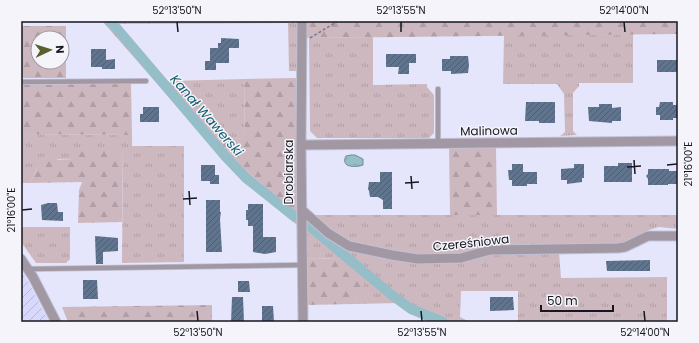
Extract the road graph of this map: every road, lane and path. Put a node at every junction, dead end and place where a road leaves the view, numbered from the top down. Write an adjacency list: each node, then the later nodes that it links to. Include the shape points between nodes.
1 (302, 21): 3 (street, Drobiarska)
2 (338, 21): 3 (path)
3 (302, 43): 9 (street, Drobiarska)
4 (146, 81): 5 (lane)
5 (21, 82)
6 (438, 89): 8 (lane)
7 (678, 141): 8 (street, Malinowa)
8 (438, 143): 9 (street, Malinowa)
9 (301, 145): 10 (street, Drobiarska)
10 (302, 210): 11 (street, Czereśniowa, via 328,233 349,246 418,259 461,258 490,250 618,248 648,236); 13 (street, Drobiarska)
11 (678, 236)
12 (21, 259): 14 (street)
13 (302, 265): 14 (lane); 16 (street, Drobiarska)
14 (27, 269): 15 (street)
15 (56, 322)
16 (303, 322)

